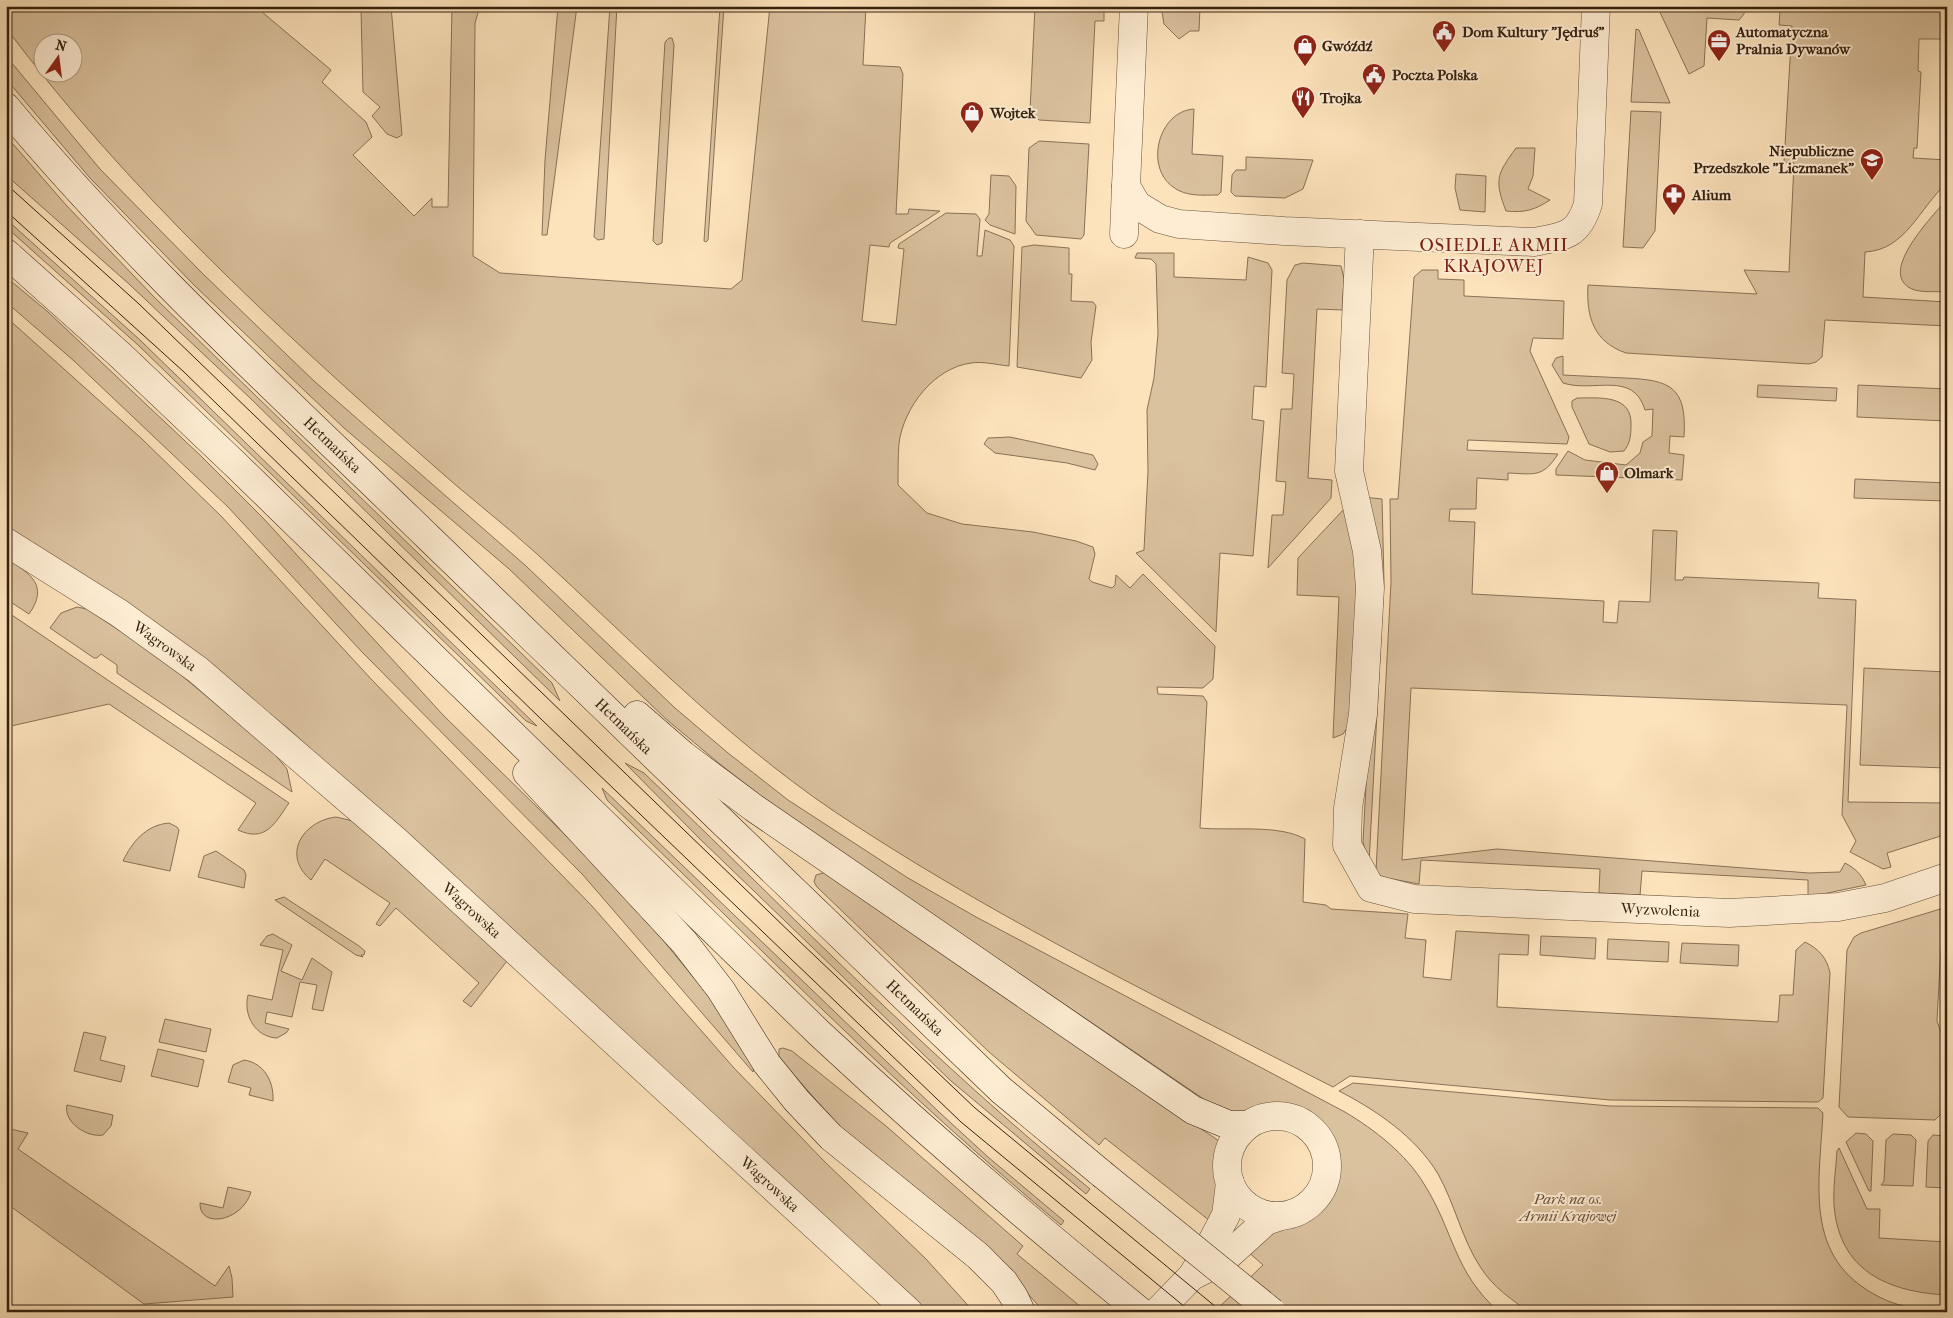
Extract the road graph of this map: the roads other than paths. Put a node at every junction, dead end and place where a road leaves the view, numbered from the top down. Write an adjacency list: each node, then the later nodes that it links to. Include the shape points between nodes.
1 (1134, 6): 4 (street)
2 (1596, 6): 6 (street, via 1588,204 1582,223 1564,236 1534,242)
3 (6, 107): 8 (street, Hetmańska, via 152,268)
4 (1126, 186): 5 (street); 6 (street, via 1137,205 1160,219 1179,224)
5 (1124, 234)
6 (1360, 234): 11 (street, Wyzwolenia, via 1349,471 1366,551 1370,588 1363,714 1348,808 1346,844 1371,888 1414,898 1729,913 1838,907 1885,898)
7 (6, 253): 9 (street, via 119,354)
8 (336, 449): 12 (street, via 683,755 754,808 1193,1110 1229,1125); 20 (street, Hetmańska, bridge, via 1001,1090)
9 (283, 510): 17 (street, via 684,942 721,990 766,1064 797,1101 831,1137 978,1256 1004,1282); 18 (street, via 820,1034 917,1124)
10 (6, 542): 16 (street, Wagrowska, via 118,613 205,676 394,839)
11 (1947, 878)
12 (1248, 1125): 13 (street, via 1230,1151 1227,1170); 14 (street, via 1260,1119 1286,1117 1310,1128 1324,1149 1326,1175 1315,1198 1306,1207)
13 (1230, 1183): 14 (street, via 1236,1194 1256,1211); 15 (street, via 1226,1215)
14 (1281, 1216): 15 (street, via 1266,1221 1222,1261)
15 (1192, 1276): 19 (street)
16 (909, 1312)
17 (1021, 1312)
18 (1141, 1312)
19 (1157, 1312)
20 (1272, 1312)

